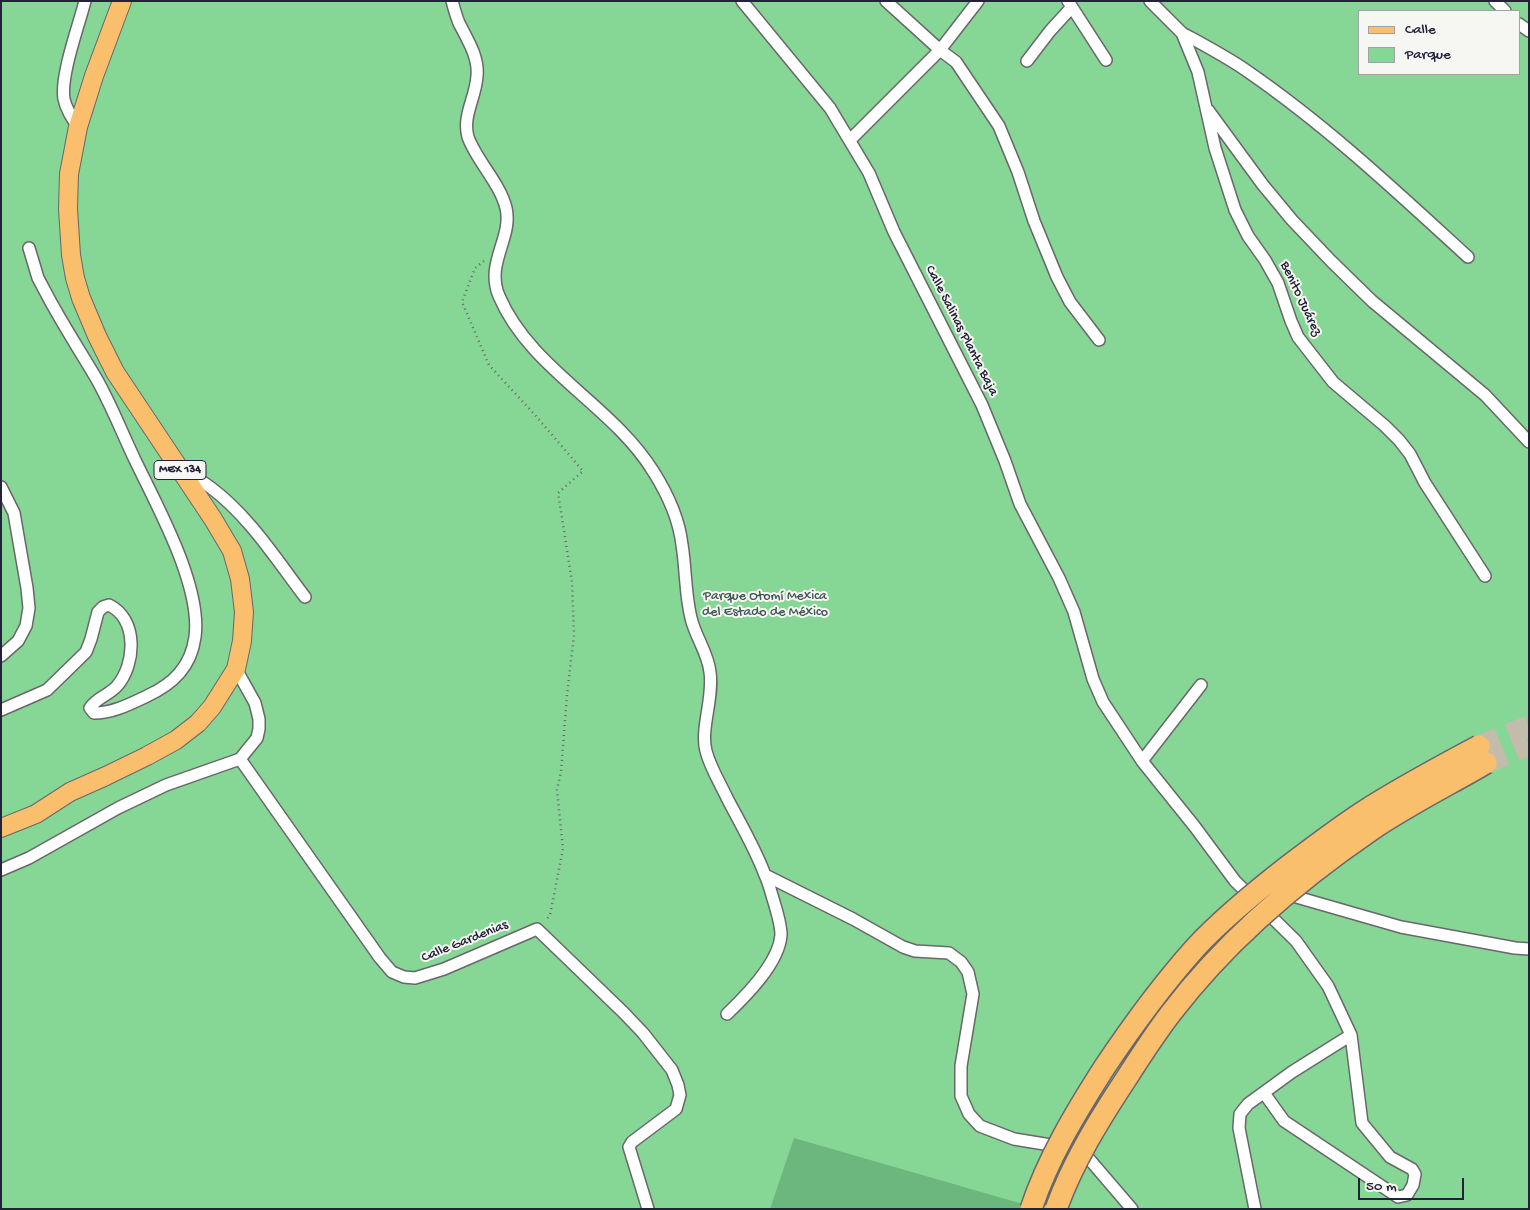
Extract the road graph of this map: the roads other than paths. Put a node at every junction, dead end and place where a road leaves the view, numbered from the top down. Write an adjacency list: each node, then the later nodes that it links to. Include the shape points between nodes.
1 (85, 1): 16 (street, via 64,81 64,99)
2 (122, 1): 16 (main road, MEX 134)
3 (452, 1): 36 (street, via 477,62 478,77 465,124 469,140 506,207 508,226 499,249 494,277 498,296 516,327 532,346 635,445 674,509 682,542 691,619 710,670 711,692 704,739 706,752)
4 (742, 1): 17 (street, Calle Salinas Planta Baja, via 830,108)
5 (886, 1): 12 (street)
6 (978, 1): 12 (street)
7 (1150, 1): 11 (street, Benito Juárez)
8 (1495, 1): 10 (street)
9 (1069, 4): 13 (street); 14 (street)
10 (1504, 10)
11 (1182, 33): 15 (street, Benito Juárez, via 1198,72); 19 (street, via 1246,70 1281,95)
12 (940, 50): 17 (street); 20 (street, via 956,62 999,126 1057,277 1070,302)
13 (1106, 60)
14 (1027, 61)
15 (1205, 106): 23 (street, via 1263,185 1331,261 1372,301 1485,395); 26 (street, Benito Juárez, via 1235,210 1278,284 1298,337 1332,382 1385,426 1410,454)
16 (78, 127): 21 (main road, MEX 134, via 69,174 71,255 81,298)
17 (850, 140): 33 (street, Calle Salinas Planta Baja, via 982,405 1020,504 1074,612 1103,702)
18 (29, 248): 22 (street, via 38,278)
19 (1468, 257)
20 (1099, 340)
21 (115, 372): 22 (street); 24 (main road, MEX 134)
22 (97, 380): 31 (street, via 174,544 186,576 196,619 195,639 187,664 175,680 126,706 94,714 90,708 93,702 111,692 122,678 130,662 132,643 126,623 117,609 103,606 98,612 86,652 47,690)
23 (1529, 442)
24 (177, 465): 27 (street, via 211,487 238,512); 29 (main road, MEX 134, via 232,551 244,612)
25 (1, 487): 28 (street, via 14,513 29,608 26,626 18,641)
26 (1485, 576)
27 (305, 597)
28 (1, 656)
29 (236, 669): 32 (street, via 255,703 259,719 256,738); 34 (main road, MEX 134, via 212,707 176,740 70,792 36,814)
30 (1201, 685): 33 (street)
31 (1, 710)
32 (240, 760): 35 (street, via 166,785); 42 (street, Calle Gardenias, via 392,972 415,978 537,929 643,1033 672,1070 680,1095 676,1109 629,1147)
33 (1142, 761): 37 (street, Calle Salinas Planta Baja)
34 (1, 828)
35 (1, 870)
36 (766, 875): 39 (street, via 781,936 766,971); 45 (street, via 903,947 949,953 961,962 968,972 973,994 961,1066 961,1096 969,1114 980,1126 1014,1140 1076,1149 1090,1160)
37 (1236, 882): 38 (street, via 1401,927); 40 (street, Calle Salinas Planta Baja, via 1307,955 1328,986)
38 (1529, 949)
39 (727, 1014)
40 (1350, 1035): 41 (street); 41 (street, Calle Salinas Planta Baja, via 1362,1123 1390,1157 1412,1169 1415,1174 1413,1185 1407,1195 1398,1197 1284,1121)
41 (1264, 1093): 46 (street, via 1240,1114 1239,1128)
42 (648, 1209)
43 (1031, 1209): 44 (highway, bridge, via 1046,1170 1086,1097 1154,997 1196,947 1265,884 1363,812 1404,787 1482,755 1429,795 1327,862 1284,896 1213,964 1172,1013 1105,1110)
44 (1056, 1209)
45 (1132, 1209)
46 (1255, 1209)

